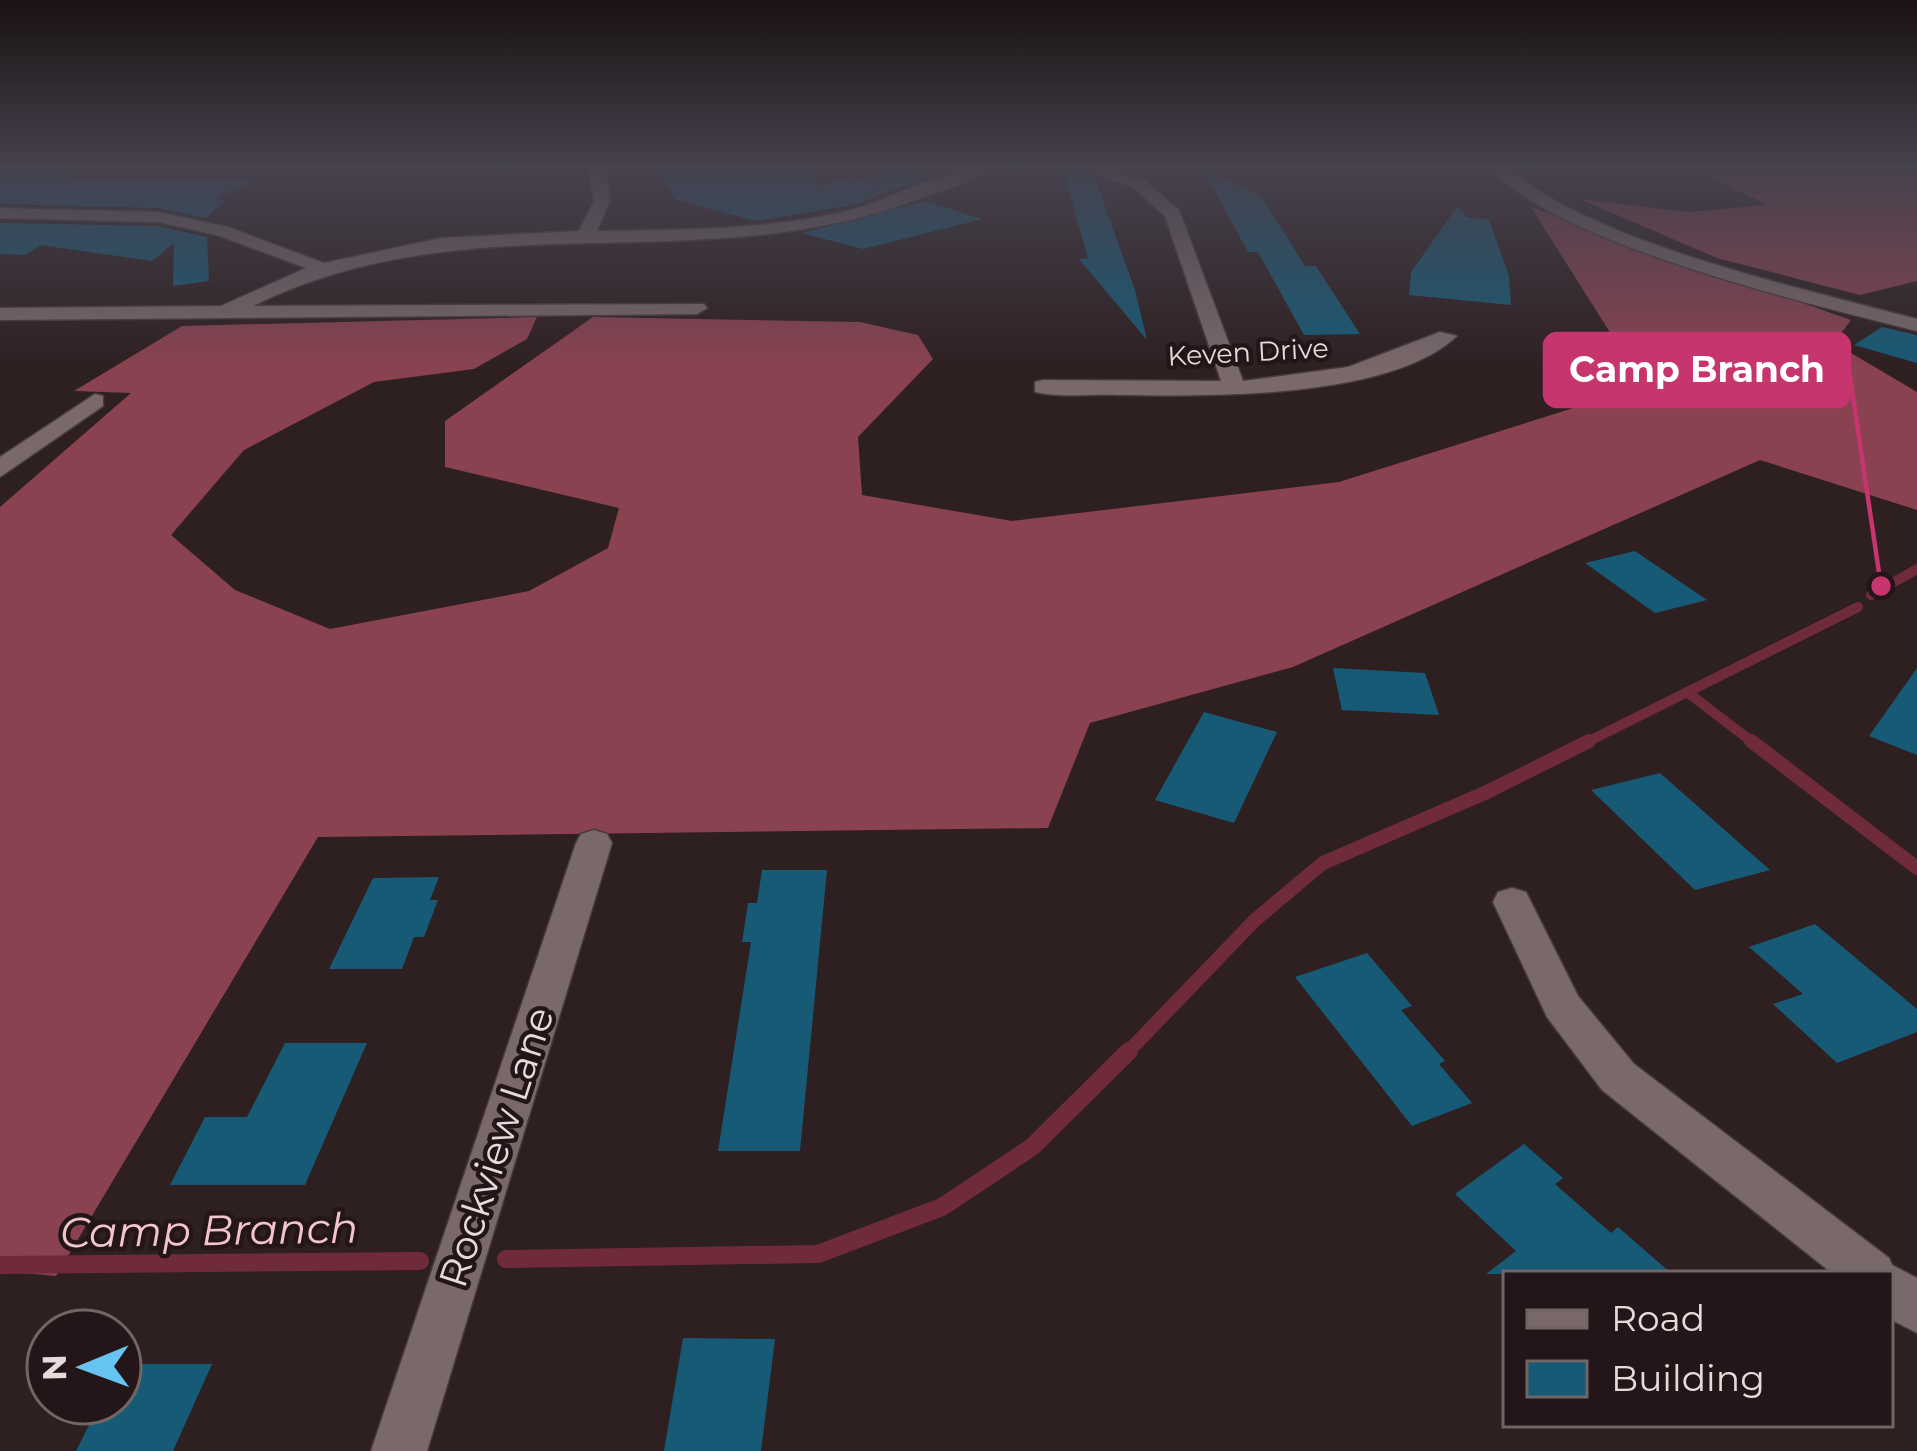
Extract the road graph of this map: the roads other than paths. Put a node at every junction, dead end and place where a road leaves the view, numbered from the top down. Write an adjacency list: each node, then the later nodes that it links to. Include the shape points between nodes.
1 (235, 236): 5 (street)
2 (563, 236): 5 (street, via 456,239)
3 (1177, 236): 11 (street)
4 (1628, 236): 9 (street)
5 (317, 266): 7 (street)
6 (698, 308): 7 (street)
7 (225, 312): 8 (street)
8 (0, 314)
9 (1917, 325)
10 (1447, 336): 11 (street, Keven Drive, via 1352,375)
11 (1234, 386): 12 (street, Keven Drive)
12 (1043, 387)
13 (95, 401): 14 (street)
14 (0, 469)
15 (594, 843): 20 (street, Rockview Lane)
16 (1512, 902): 17 (street, via 1562,1006 1618,1077)
17 (1867, 1271)
18 (1893, 1290): 19 (street)
19 (1917, 1310)
20 (399, 1451)

